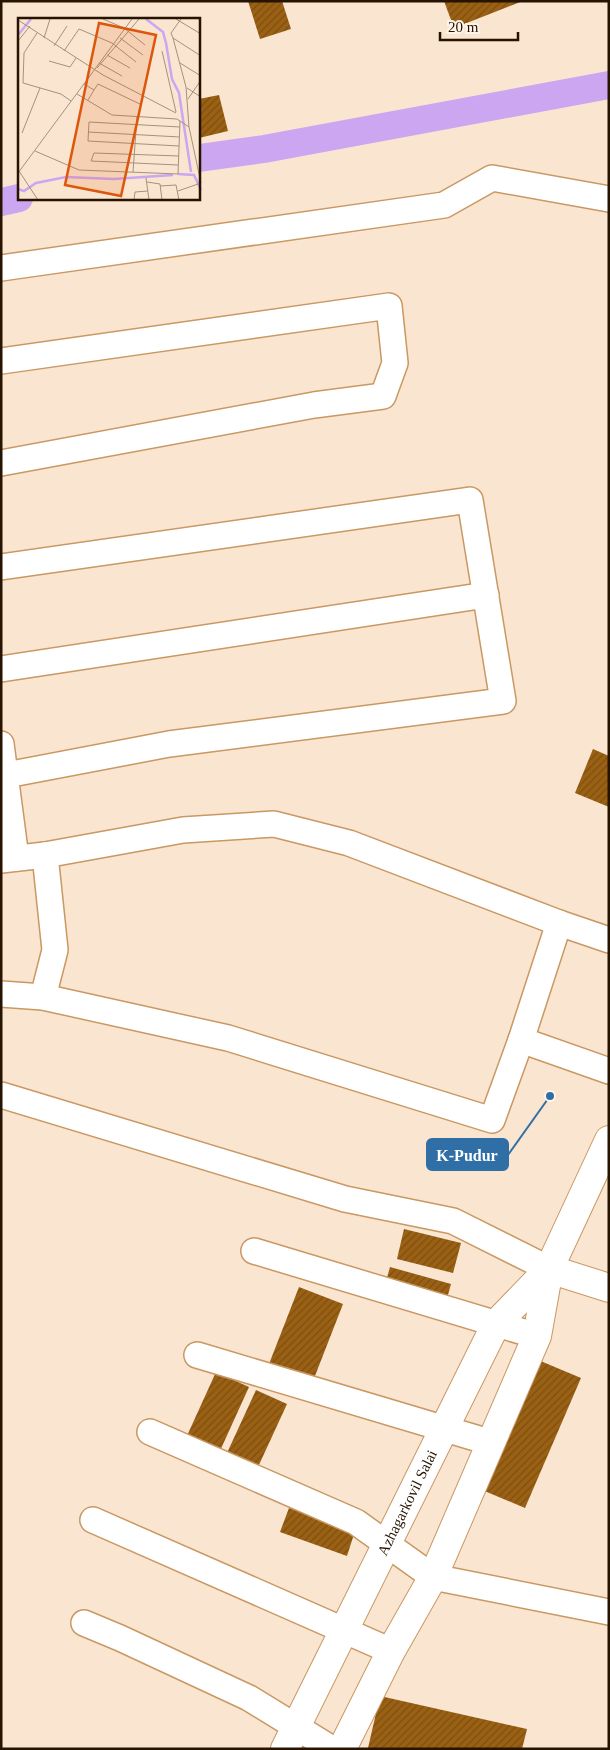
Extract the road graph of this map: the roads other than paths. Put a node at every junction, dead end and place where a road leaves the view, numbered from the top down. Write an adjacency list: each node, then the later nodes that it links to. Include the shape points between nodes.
1 (609, 199): 2 (street, via 492,178 444,205)
2 (1, 268)
3 (1, 361): 4 (street, via 389,306 396,363 383,396 314,405)
4 (1, 463)
5 (1, 567): 6 (street, via 470,500)
6 (486, 595): 7 (street); 9 (street, via 503,701 169,744)
7 (1, 669)
8 (1, 744): 9 (street)
9 (4, 776): 11 (street)
10 (45, 855): 11 (street); 12 (street, via 183,830 274,824 349,843); 15 (street, via 55,950)
11 (9, 859)
12 (559, 923): 13 (street); 16 (street)
13 (609, 940)
14 (1, 994): 15 (street)
15 (43, 997): 16 (street, via 228,1038 492,1120)
16 (521, 1040): 17 (street)
17 (609, 1071)
18 (1, 1095): 21 (street, via 345,1199 453,1221)
19 (609, 1140): 21 (main road, Azhagarkovil Salai)
20 (254, 1251): 23 (street)
21 (549, 1269): 22 (main road); 23 (main road, Azhagarkovil Salai); 24 (main road, Azhagarkovil Salai)
22 (609, 1288)
23 (496, 1324): 24 (street); 26 (main road, Azhagarkovil Salai)
24 (537, 1336): 28 (main road, Azhagarkovil Salai)
25 (197, 1355): 26 (street)
26 (445, 1429): 28 (street); 30 (main road, Azhagarkovil Salai)
27 (150, 1432): 30 (street, via 356,1522)
28 (489, 1442): 31 (main road, Azhagarkovil Salai)
29 (93, 1520): 34 (street)
30 (387, 1545): 31 (street); 34 (main road, Azhagarkovil Salai)
31 (433, 1577): 32 (street); 35 (main road, Azhagarkovil Salai)
32 (609, 1612)
33 (84, 1623): 36 (street, via 240,1694)
34 (342, 1630): 35 (street); 36 (main road, Azhagarkovil Salai)
35 (391, 1651): 38 (main road, Azhagarkovil Salai)
36 (291, 1738): 37 (street)
37 (332, 1749)
38 (342, 1749)

